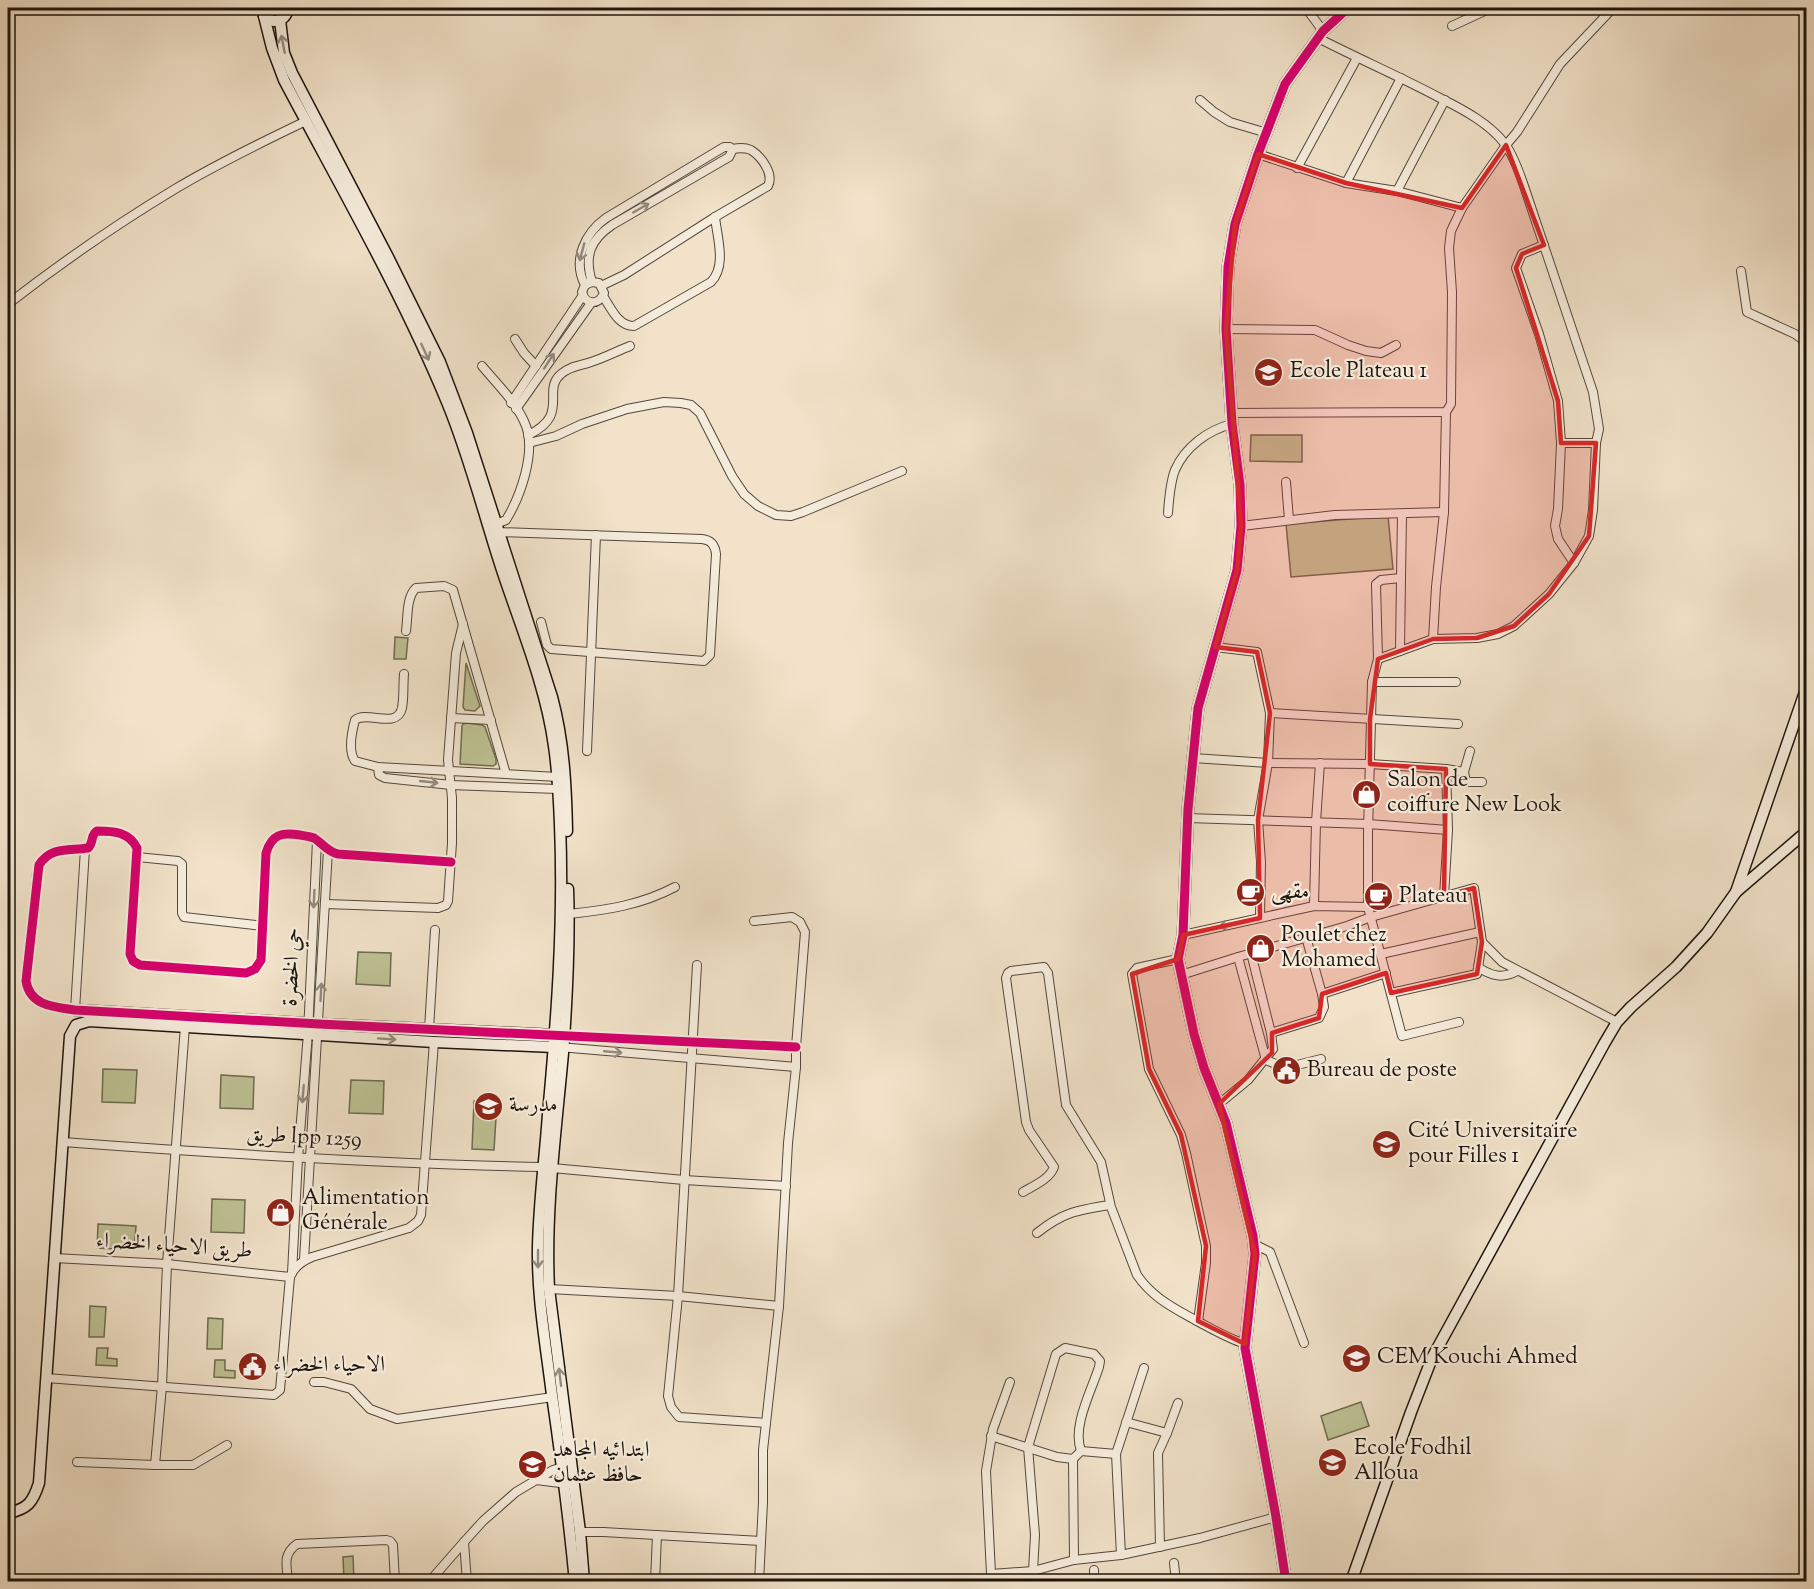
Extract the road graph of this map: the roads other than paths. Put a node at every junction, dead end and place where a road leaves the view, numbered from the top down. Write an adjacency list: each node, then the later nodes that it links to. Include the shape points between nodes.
1 (288, 8): 7 (main road)
2 (1306, 8): 9 (street)
3 (1348, 8): 9 (main road)
4 (1491, 8): 8 (street)
5 (1613, 8): 16 (street, via 1560,64)
6 (263, 12): 7 (main road, via 273,21); 14 (main road, via 278,64)
7 (280, 20): 55 (main road, one-way to 7, via 441,362 292,73 284,52)
8 (1452, 26)
9 (1320, 35): 10 (street); 15 (main road, via 1285,84)
10 (1357, 58): 11 (street); 19 (street)
11 (1401, 78): 13 (street); 20 (street)
12 (1200, 100): 15 (street, via 1230,122)
13 (1445, 100): 16 (street, via 1474,117); 21 (street)
14 (306, 121): 32 (street, via 177,187 72,255); 87 (main road, one-way to 87, via 407,314 449,406 545,701)
15 (1267, 133): 18 (main road)
16 (1506, 145): 22 (street); 26 (street)
17 (732, 149): 23 (street, via 724,147); 24 (street, via 754,153 770,172 770,182 764,190); 25 (street, one-way to 17, via 729,157)
18 (1258, 154): 19 (street); 34 (main road, via 1235,224 1228,267)
19 (1297, 168): 20 (street)
20 (1347, 183): 21 (street)
21 (1397, 191): 22 (street)
22 (1462, 208): 43 (street, via 1451,231 1449,248 1452,404)
23 (612, 214): 25 (street); 28 (street, one-way to 28, via 596,226 582,249 580,268)
24 (715, 217): 29 (street); 31 (street, via 720,266 711,282 634,326 621,322)
25 (617, 222): 28 (street, via 601,234 589,251)
26 (1544, 245): 46 (street, via 1522,254 1516,268 1558,401); 47 (street, via 1593,392 1599,429)
27 (1742, 271): 37 (street, via 1747,312)
28 (589, 283): 29 (street); 30 (street)
29 (602, 286): 31 (street)
30 (583, 296): 33 (street); 36 (street)
31 (603, 296): 33 (street)
32 (8, 303)
33 (591, 303): 36 (street)
34 (1226, 329): 38 (street, via 1315,330 1348,345 1381,353); 44 (main road)
35 (515, 339): 41 (street)
36 (557, 342): 41 (street); 42 (street, one-way to 36)
37 (1806, 342)
38 (1396, 345)
39 (630, 346): 45 (street, via 559,375 549,421)
40 (482, 366): 42 (street)
41 (536, 366): 42 (street)
42 (514, 406): 45 (street)
43 (1446, 412): 44 (street); 50 (street)
44 (1232, 419): 51 (street, via 1189,448 1175,470); 54 (main road)
45 (529, 439): 48 (street, via 556,436 627,409 664,402 692,405 744,494 758,506 782,516 803,512); 55 (street, via 519,494 506,520)
46 (1561, 443): 47 (street); 57 (street, via 1555,526 1558,539)
47 (1596, 443): 57 (street, via 1589,536)
48 (902, 471)
49 (1286, 482): 53 (street)
50 (1444, 512): 52 (street); 62 (street)
51 (1167, 513)
52 (1402, 514): 53 (street); 58 (street)
53 (1289, 520): 54 (street)
54 (1241, 526): 63 (main road, via 1237,570)
55 (497, 528): 56 (street); 108 (main road, via 560,728 566,776)
56 (596, 536): 65 (street); 65 (street, via 707,540 714,545 716,554 707,659)
57 (1574, 563): 62 (street, via 1549,594 1514,626 1477,638)
58 (1401, 578): 64 (street); 66 (street, via 1376,584)
59 (541, 622): 65 (street, via 549,648)
60 (463, 624): 61 (street, via 455,593 450,588 416,588 410,596); 72 (street, via 456,653); 74 (street)
61 (406, 631)
62 (1433, 639): 64 (street)
63 (1215, 647): 71 (street, via 1257,651); 78 (main road, via 1198,708)
64 (1400, 651): 66 (street)
65 (591, 652): 76 (street)
66 (1378, 659): 68 (street)
67 (404, 674): 82 (street, via 402,709 398,715 391,719 362,716 354,723 352,758)
68 (1372, 682): 69 (street); 73 (street)
69 (1456, 682)
70 (1806, 689): 103 (main road)
71 (1270, 713): 73 (street); 79 (street)
72 (451, 718): 74 (street); 84 (street)
73 (1371, 718): 75 (street); 81 (street)
74 (492, 720): 86 (street)
75 (1458, 724)
76 (587, 751)
77 (1470, 751): 85 (street)
78 (1193, 758): 79 (street); 91 (main road)
79 (1268, 763): 80 (street); 92 (street)
80 (1320, 763): 81 (street); 93 (street)
81 (1370, 764): 83 (street); 94 (street)
82 (378, 767): 84 (street); 89 (street, one-way to 89, via 383,777)
83 (1446, 769): 85 (street); 95 (street)
84 (450, 771): 86 (street); 89 (street)
85 (1464, 772): 88 (street, via 1466,782)
86 (506, 774): 87 (street)
87 (558, 777): 90 (main road)
88 (1482, 782)
89 (451, 785): 90 (street); 101 (street)
90 (558, 789): 136 (main road)
91 (1187, 818): 92 (street); 115 (main road)
92 (1258, 820): 93 (street); 110 (street)
93 (1316, 822): 94 (street); 106 (street)
94 (1368, 824): 95 (street); 107 (street)
95 (1448, 830): 104 (street)
96 (1806, 832): 103 (main road)
97 (317, 841): 99 (street); 112 (street, via 285,833 271,841 266,853); 133 (street, حي الخضرة, one-way to 133)
98 (85, 849): 100 (street, via 91,846 95,831 119,833 134,842); 129 (street); 129 (street, via 53,852 39,865 26,981 37,1000)
99 (328, 850): 101 (street, via 338,854); 105 (street)
100 (136, 857): 112 (street, via 182,864 184,917); 112 (street, via 130,954 136,963 251,972 261,960)
101 (451, 862): 105 (street, via 450,897 442,907)
102 (675, 887): 108 (street, via 626,906)
103 (1736, 892): 131 (main road, via 1676,967)
104 (1444, 896): 109 (street); 114 (street, via 1474,888)
105 (326, 903): 133 (street, one-way to 105)
106 (1314, 906): 107 (street); 110 (street)
107 (1368, 907): 109 (street)
108 (569, 914): 136 (main road)
109 (1371, 917): 116 (street); 119 (street)
110 (1260, 918): 115 (street, one-way to 115)
111 (754, 921): 140 (street, via 792,917 805,932)
112 (264, 926)
113 (435, 930): 134 (street)
114 (1480, 932): 117 (street); 119 (street)
115 (1183, 935): 121 (main road)
116 (1306, 937): 118 (street); 128 (street)
117 (1482, 942): 123 (street); 124 (street)
118 (1251, 953): 120 (street); 135 (street)
119 (1381, 954): 125 (street)
120 (1238, 957): 126 (street); 143 (street)
121 (1178, 959): 126 (main road); 165 (street, via 1137,969 1132,974 1149,1070 1181,1135 1206,1246)
122 (697, 965): 138 (street)
123 (1478, 967): 124 (street, via 1500,976); 127 (street, via 1477,974)
124 (1517, 971): 131 (street)
125 (1386, 973): 127 (street); 128 (street)
126 (1181, 975): 145 (main road, via 1204,1068)
127 (1391, 993): 130 (street, via 1402,1036)
128 (1322, 994): 135 (street, via 1324,1007 1319,1018)
129 (75, 1010): 133 (main road)
130 (1459, 1022)
131 (1617, 1022): 213 (main road, via 1432,1358)
132 (185, 1026): 133 (main road); 146 (main road, via 84,1021 73,1028); 147 (street)
133 (313, 1029): 134 (main road); 137 (main road, one-way to 137); 148 (street, حي الخضرة, one-way to 148); 149 (street)
134 (429, 1029): 136 (main road)
135 (1271, 1034): 143 (street, via 1273,1049)
136 (560, 1035): 138 (street); 139 (main road)
137 (434, 1042): 139 (main road); 150 (street)
138 (692, 1042): 140 (street); 141 (street)
139 (559, 1047): 141 (street, one-way to 141); 151 (main road)
140 (796, 1047): 144 (street)
141 (691, 1058): 144 (street); 152 (street)
142 (1321, 1059): 143 (street, via 1285,1068)
143 (1266, 1060): 145 (street)
144 (796, 1067): 153 (street)
145 (1219, 1104): 157 (main road)
146 (63, 1142): 147 (street, طريق lpp 1259); 158 (main road)
147 (177, 1150): 148 (street, طريق lpp 1259); 160 (street)
148 (298, 1158): 149 (street, طريق lpp 1259); 161 (street, حي الخضرة)
149 (310, 1158): 150 (street, طريق lpp 1259); 159 (street)
150 (425, 1164): 151 (street, طريق lpp 1259); 159 (street, via 421,1215 414,1225)
151 (548, 1168): 152 (street, طريق lpp 1259); 162 (main road); 173 (main road, one-way to 173, via 539,1224 538,1271)
152 (684, 1180): 153 (street, طريق lpp 1259); 163 (street)
153 (786, 1186): 164 (street)
154 (1023, 1192): 155 (street, via 1049,1176 1054,1167 1026,1122 1006,978 1011,971 1044,967 1048,973 1066,1105 1101,1162)
155 (1110, 1205): 156 (street, via 1062,1215); 165 (street, via 1143,1285 1161,1301)
156 (1037, 1233)
157 (1254, 1244): 166 (street, via 1270,1252); 167 (main road)
158 (54, 1258): 160 (street, طريق الاحياء الخضراء); 169 (main road)
159 (304, 1260): 161 (street)
160 (167, 1264): 161 (street, طريق الاحياء الخضراء); 172 (street)
161 (291, 1275): 172 (street, via 280,1390 274,1395)
162 (549, 1289): 163 (street); 186 (main road, one-way to 162)
163 (678, 1296): 164 (street); 176 (street, via 668,1396 671,1407 679,1417)
164 (779, 1306): 176 (street)
165 (1198, 1321): 167 (street)
166 (1304, 1343)
167 (1245, 1344): 190 (main road)
168 (1144, 1368): 175 (street)
169 (46, 1378): 172 (street); 189 (main road, via 39,1483 28,1506)
170 (314, 1382): 173 (street, via 351,1389 370,1409 397,1419)
171 (1010, 1382): 178 (street)
172 (162, 1386): 185 (street)
173 (552, 1397): 186 (main road)
174 (1178, 1403): 177 (street)
175 (1126, 1422): 177 (street); 182 (street)
176 (766, 1423): 193 (street)
177 (1167, 1432): 195 (street, via 1158,1452)
178 (991, 1436): 180 (street); 201 (street, via 986,1471)
179 (227, 1445): 185 (street, via 193,1465)
180 (1028, 1447): 181 (street, via 1056,1354 1065,1348 1094,1354 1100,1361 1078,1427); 183 (street); 200 (street, via 1035,1535)
181 (1081, 1451): 182 (street); 183 (street)
182 (1116, 1454): 196 (street)
183 (1073, 1459): 197 (street)
184 (77, 1462): 185 (street)
185 (155, 1466)
186 (566, 1466): 187 (street); 188 (main road)
187 (536, 1480): 188 (street); 194 (street, via 507,1500)
188 (569, 1484): 191 (main road); 206 (main road)
189 (8, 1513)
190 (1276, 1517): 195 (street); 212 (main road)
191 (580, 1532): 192 (street); 207 (main road)
192 (657, 1535): 193 (street); 208 (street)
193 (761, 1541): 209 (street)
194 (464, 1542): 204 (street); 205 (street)
195 (1160, 1547): 196 (street)
196 (1121, 1555): 197 (street)
197 (1074, 1560): 200 (street)
198 (1174, 1563): 211 (street)
199 (1094, 1570): 210 (street)
200 (1033, 1571): 201 (street)
201 (990, 1578)
202 (288, 1581): 203 (street, via 286,1559 297,1544 386,1540 394,1550)
203 (395, 1581)
204 (429, 1581)
205 (467, 1581)
206 (575, 1581)
207 (584, 1581)
208 (655, 1581)
209 (759, 1581)
210 (1094, 1581)
211 (1176, 1581)
212 (1286, 1581)
213 (1352, 1581)

